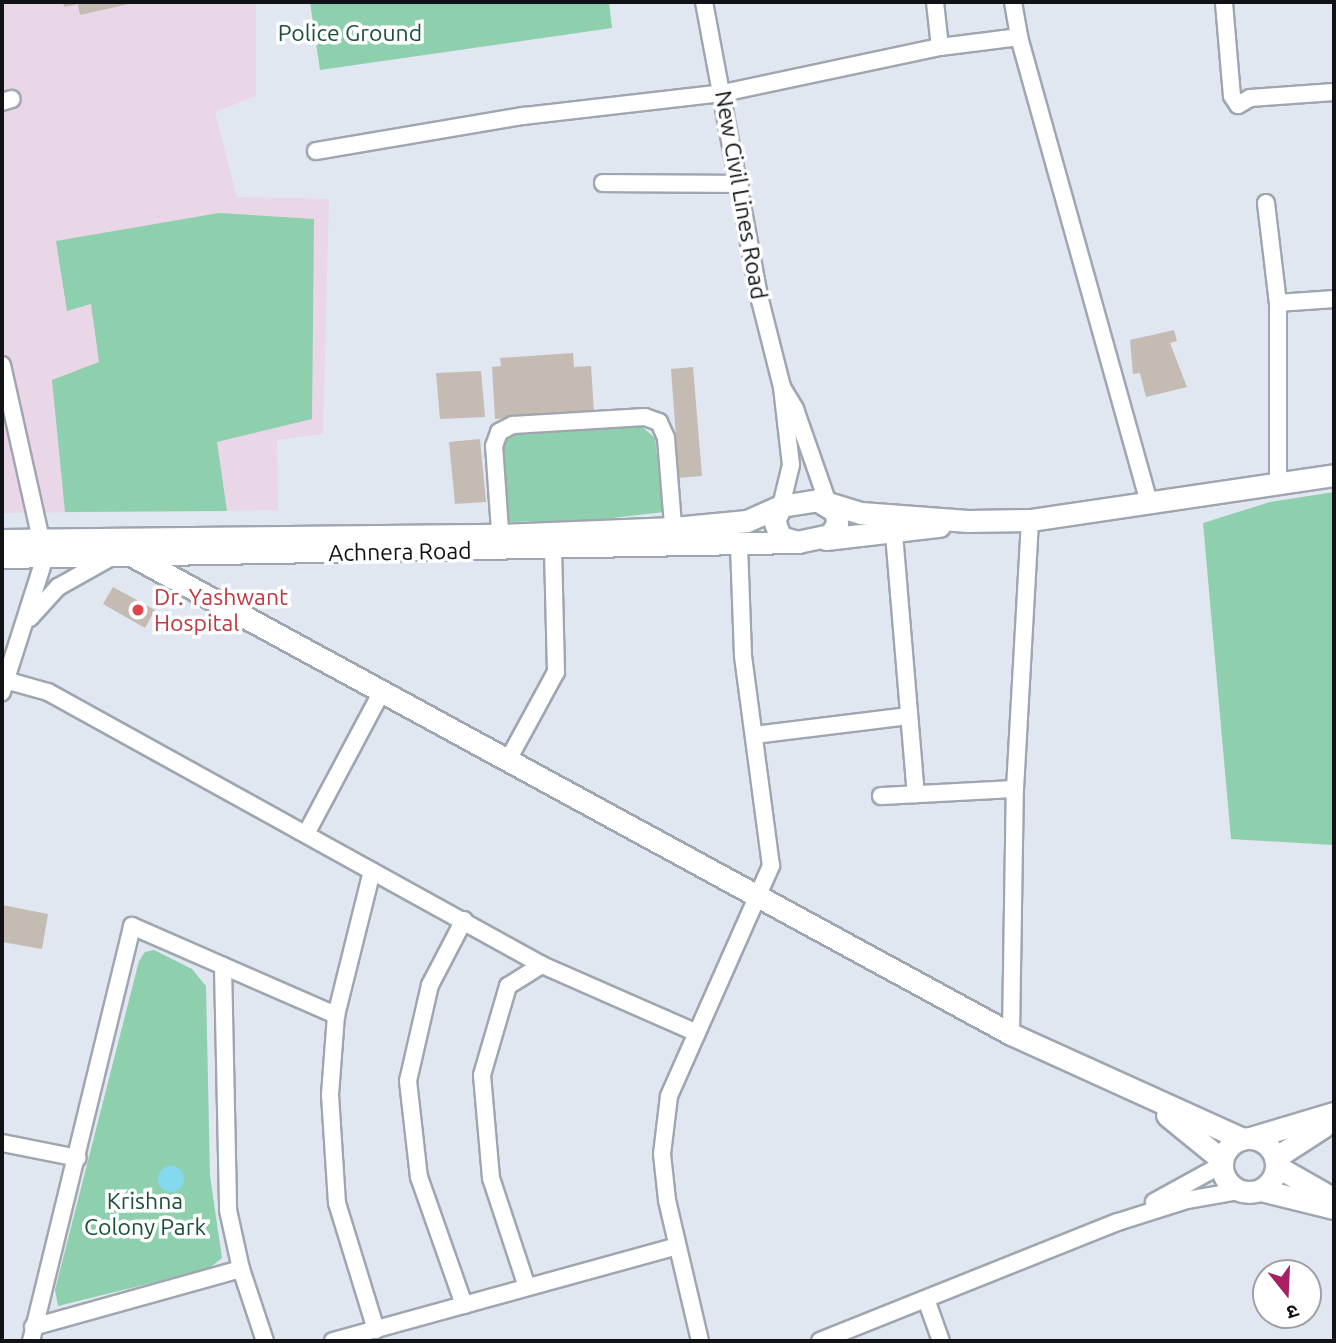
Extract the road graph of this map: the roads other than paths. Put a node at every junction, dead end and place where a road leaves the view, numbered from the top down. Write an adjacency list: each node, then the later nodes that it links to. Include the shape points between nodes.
1 (704, 2): 8 (street, New Civil Lines Road)
2 (935, 2): 6 (street)
3 (1013, 2): 5 (street)
4 (1224, 3): 7 (street, via 1232,96 1238,105 1250,98)
5 (1019, 37): 6 (street); 20 (street)
6 (940, 47): 8 (street)
7 (1334, 92)
8 (723, 93): 9 (street, via 524,116); 11 (street, New Civil Lines Road)
9 (316, 150)
10 (603, 183): 11 (street)
11 (740, 184): 16 (street, New Civil Lines Road, via 760,300)
12 (1266, 203): 14 (street)
13 (1334, 299): 14 (street)
14 (1278, 303): 18 (street)
15 (2, 365): 32 (street)
16 (782, 387): 19 (street, via 795,409); 21 (street, via 791,465)
17 (1334, 475): 18 (main road)
18 (1278, 484): 20 (main road)
19 (828, 503): 21 (main road, via 817,500); 23 (main road, via 861,513); 26 (main road, via 837,524)
20 (1149, 503): 22 (main road)
21 (781, 506): 25 (main road, Achnera Road, via 747,521); 28 (main road, via 774,520 777,532 786,541)
22 (1030, 520): 23 (main road); 41 (street)
23 (968, 521): 24 (main road)
24 (894, 534): 26 (main road); 38 (street)
25 (674, 536): 29 (main road, Achnera Road); 29 (street, via 666,438 659,422 645,417 513,425 499,432 494,446); 30 (main road, Achnera Road); 31 (main road, Achnera Road)
26 (826, 539): 28 (main road)
27 (2, 540): 32 (main road, Achnera Road)
28 (798, 542): 30 (main road, Achnera Road)
29 (501, 543): 31 (main road, Achnera Road); 32 (main road, Achnera Road); 33 (main road, Achnera Road)
30 (739, 544): 39 (street, via 743,655)
31 (553, 548): 40 (street, via 556,672)
32 (43, 549): 33 (main road, Achnera Road); 34 (main road, Achnera Road); 35 (street)
33 (131, 555): 35 (street, via 103,560 58,587); 37 (main road)
34 (2, 557)
35 (21, 632): 36 (street)
36 (4, 686): 44 (street, via 48,692)
37 (382, 691): 40 (main road); 44 (street)
38 (909, 716): 39 (street); 42 (street)
39 (754, 735): 46 (street, via 771,866)
40 (508, 760): 46 (main road)
41 (1015, 789): 42 (street); 52 (street)
42 (916, 794): 43 (street)
43 (881, 796)
44 (306, 834): 45 (street)
45 (372, 871): 47 (street); 50 (street)
46 (758, 897): 51 (street); 52 (main road)
47 (464, 920): 48 (street); 70 (street, via 430,985 408,1081 419,1177)
48 (542, 965): 51 (street); 68 (street, via 508,986 482,1075 491,1178)
49 (223, 966): 50 (street); 58 (street, via 132,926); 67 (street, via 225,1172)
50 (335, 1015): 71 (street, via 330,1095 337,1203)
51 (697, 1033): 66 (street, via 670,1096 662,1154)
52 (1011, 1034): 53 (main road)
53 (1150, 1100): 56 (main road); 60 (main road)
54 (1334, 1113): 56 (main road)
55 (1334, 1121): 59 (main road)
56 (1246, 1139): 59 (main road, via 1266,1144); 60 (main road, via 1228,1147)
57 (2, 1143): 58 (street)
58 (78, 1158): 72 (street)
59 (1275, 1162): 61 (main road, via 1272,1180); 63 (main road)
60 (1222, 1163): 62 (main road, via 1225,1179); 65 (street)
61 (1261, 1190): 62 (main road); 64 (main road)
62 (1238, 1191): 65 (street, via 1187,1200)
63 (1334, 1199)
64 (1334, 1208)
65 (1118, 1222): 69 (street)
66 (677, 1246): 68 (street); 75 (street)
67 (241, 1269): 72 (street); 73 (street)
68 (527, 1287): 70 (street)
69 (927, 1302): 76 (street); 77 (street)
70 (464, 1305): 71 (street)
71 (376, 1329): 74 (street)
72 (32, 1334)
73 (265, 1341)
74 (333, 1341)
75 (700, 1341)
76 (820, 1341)
77 (941, 1341)

